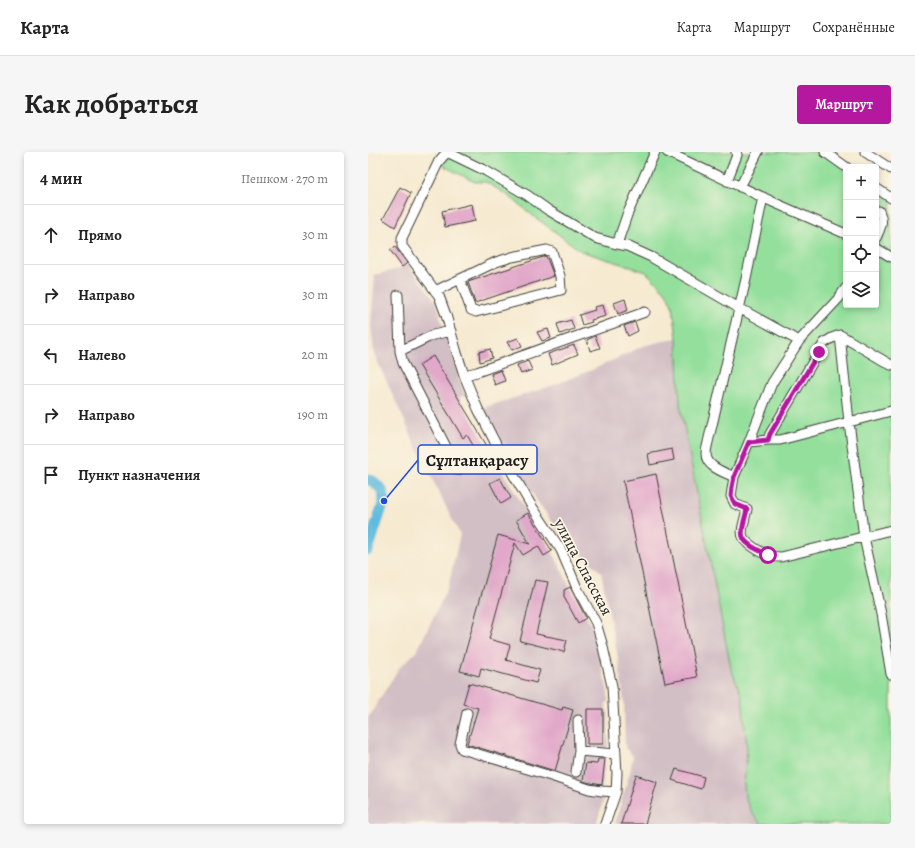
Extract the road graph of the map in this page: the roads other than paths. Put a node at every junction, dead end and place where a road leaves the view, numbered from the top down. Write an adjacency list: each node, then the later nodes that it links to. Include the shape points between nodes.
1 (447, 152): 8 (street, улица Спасская); 19 (street, via 486,171 595,238)
2 (654, 152): 19 (street)
3 (667, 152): 11 (street)
4 (736, 152): 11 (street)
5 (758, 152): 12 (street)
6 (825, 152): 9 (street)
7 (865, 152): 10 (street)
8 (439, 156): 23 (street, улица Спасская, via 402,238 402,246)
9 (843, 165)
10 (891, 169)
11 (727, 180): 12 (street)
12 (740, 187): 14 (street)
13 (879, 190): 15 (street)
14 (763, 197): 18 (street); 26 (street)
15 (891, 198)
16 (879, 211): 17 (street, via 882,226)
17 (879, 232)
18 (843, 233)
19 (617, 244): 26 (street, via 651,257)
20 (879, 250): 21 (street)
21 (891, 257)
22 (460, 279): 22 (street, via 496,262 547,250 552,252 560,276 561,290 476,312 471,310); 23 (street)
23 (435, 291): 28 (street, улица Спасская)
24 (843, 292): 30 (street)
25 (398, 296): 31 (street)
26 (739, 308): 30 (street); 39 (street, via 706,455 710,464)
27 (645, 312): 33 (street)
28 (451, 331): 31 (street, via 433,335); 33 (street, улица Спасская)
29 (840, 335): 32 (street); 35 (street); 36 (street, via 824,343)
30 (799, 341): 37 (street, via 772,383)
31 (400, 352): 38 (street, via 403,363)
32 (891, 365)
33 (464, 375): 46 (street, улица Спасская, via 499,450 561,550 577,588 596,623 612,686)
34 (891, 411): 35 (street)
35 (849, 422): 36 (street, via 780,440); 41 (street)
36 (768, 440): 37 (street)
37 (749, 442): 39 (street)
38 (458, 470)
39 (734, 477): 41 (street, via 731,496 735,504 747,509 742,537 768,555 781,557)
40 (891, 530): 41 (street)
41 (864, 536): 42 (street)
42 (891, 674)
43 (467, 713): 48 (street, via 460,744 462,749 585,787)
44 (578, 720): 45 (street)
45 (579, 751): 46 (street); 47 (street)
46 (616, 754): 48 (street, улица Спасская)
47 (576, 772)
48 (616, 792): 49 (street, улица Спасская)
49 (605, 824)

